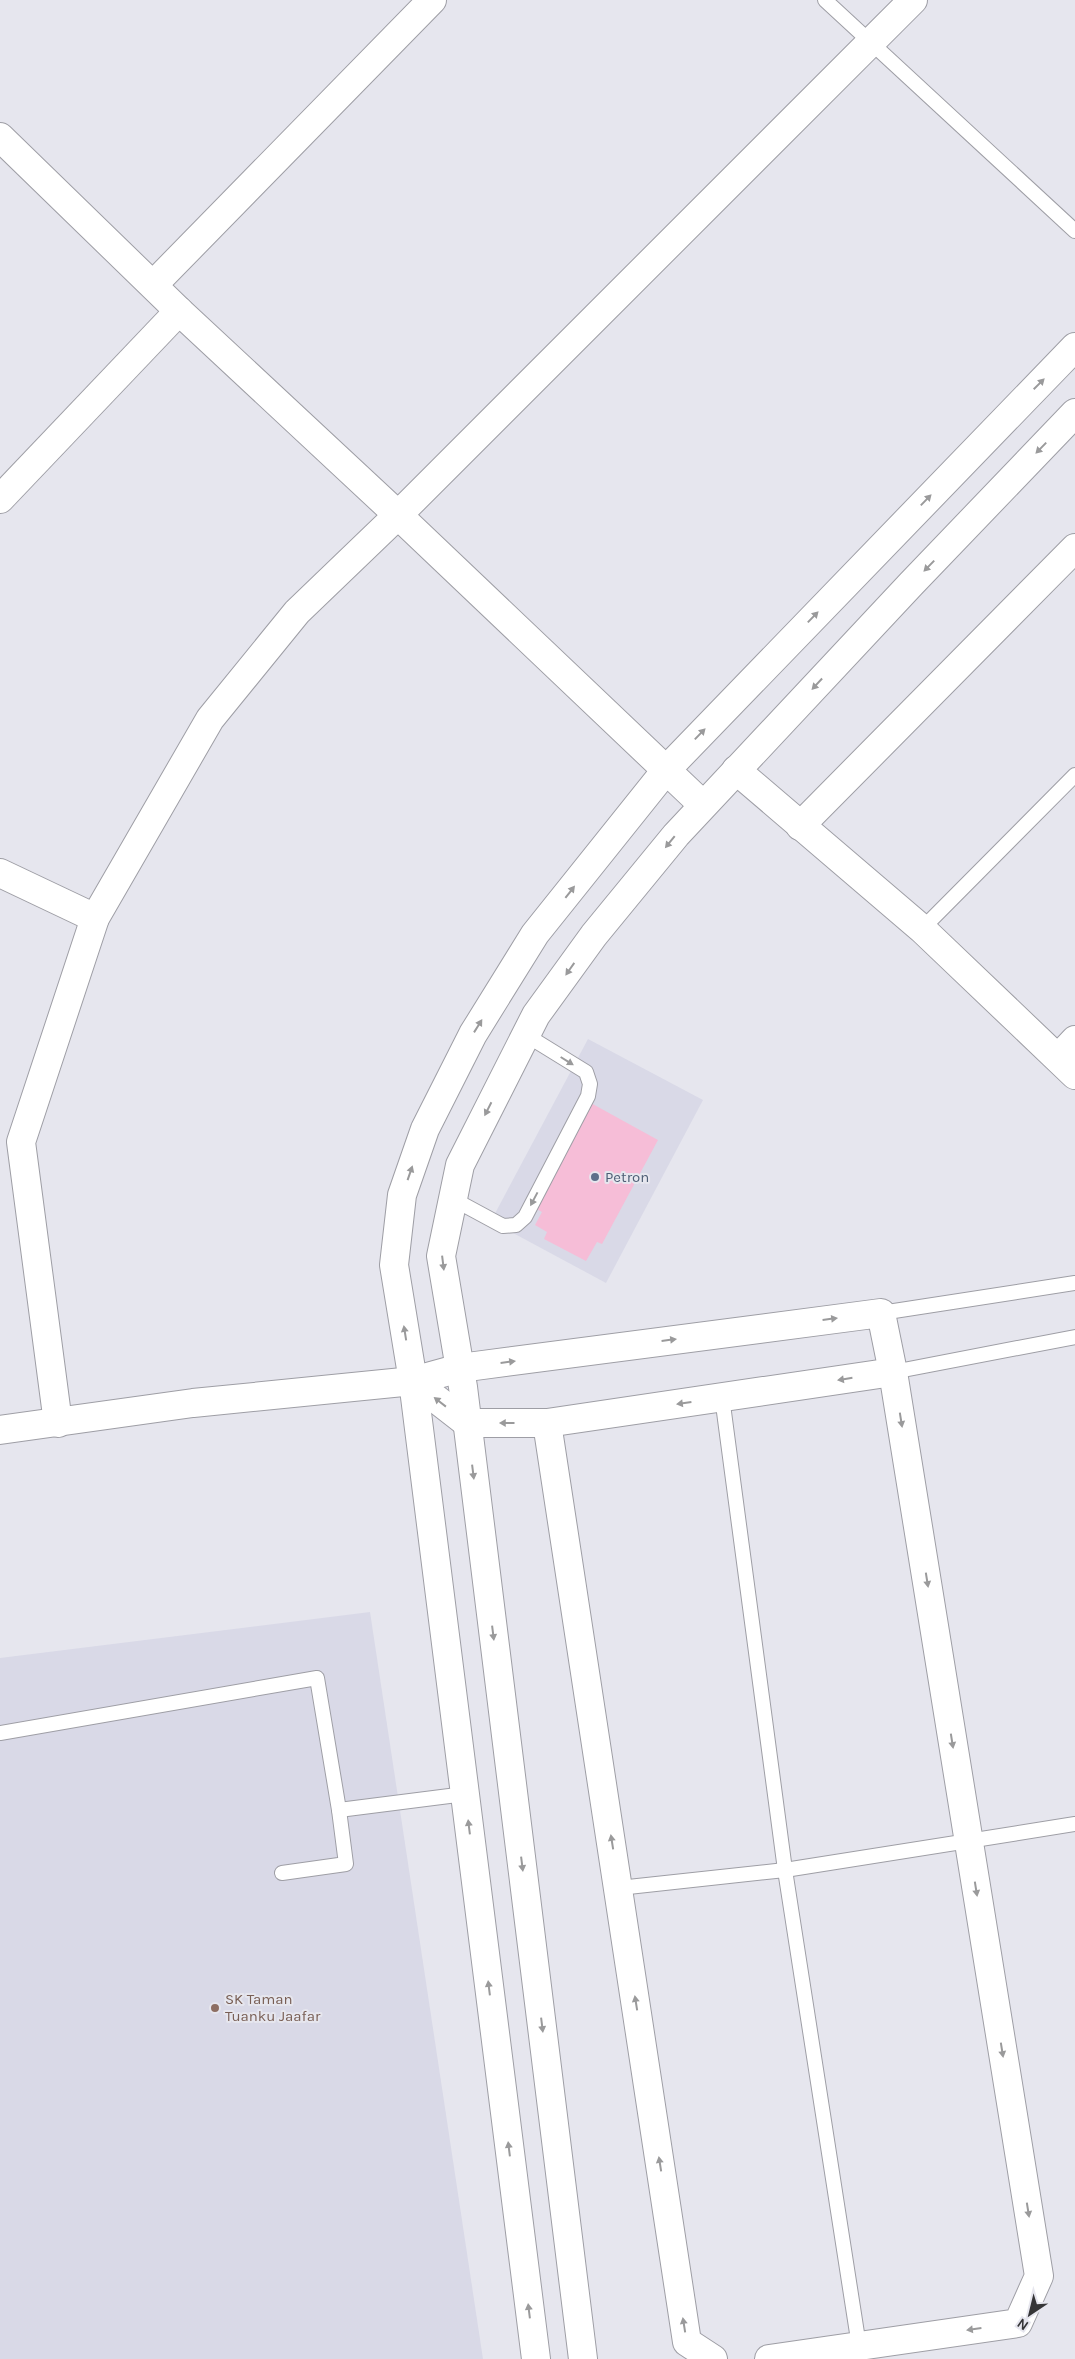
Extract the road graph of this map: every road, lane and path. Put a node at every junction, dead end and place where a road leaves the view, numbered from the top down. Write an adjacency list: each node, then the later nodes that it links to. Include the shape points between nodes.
1 (432, 0): 7 (street)
2 (824, 0): 4 (lane)
3 (913, 0): 4 (street)
4 (870, 43): 6 (lane); 12 (street)
5 (0, 137): 7 (street)
6 (1075, 231)
7 (154, 284): 8 (street)
8 (179, 312): 11 (street); 12 (street)
9 (1075, 347): 14 (street, one-way to 9)
10 (1075, 413): 15 (street, one-way to 15)
11 (0, 499)
12 (398, 515): 14 (street); 20 (street, via 298,612 210,719)
13 (1075, 548): 18 (street)
14 (666, 769): 17 (street); 30 (street, one-way to 14, via 394,1265 402,1195 426,1129 473,1034 536,934)
15 (736, 770): 17 (street); 18 (street)
16 (1075, 775): 21 (lane)
17 (703, 806): 22 (street, one-way to 22, via 594,935 536,1015)
18 (800, 826): 21 (street)
19 (0, 874): 20 (street)
20 (95, 918): 32 (street, via 21,1142)
21 (922, 929): 23 (street)
22 (526, 1035): 24 (street, one-way to 24, via 460,1165); 24 (lane, one-way to 24, via 586,1072 590,1084 588,1096 525,1217 516,1225 504,1226)
23 (1069, 1057)
24 (453, 1199): 28 (street, one-way to 28, via 441,1256)
25 (1075, 1283): 26 (lane)
26 (882, 1312): 28 (street, one-way to 26); 29 (street)
27 (1075, 1337): 29 (lane)
28 (460, 1368): 30 (street); 33 (street)
29 (893, 1372): 31 (street, one-way to 31); 40 (street, one-way to 40)
30 (413, 1381): 32 (street, via 193,1403); 33 (street, one-way to 30); 37 (street)
31 (722, 1397): 34 (street, one-way to 34); 41 (lane)
32 (58, 1423): 35 (street)
33 (467, 1423): 34 (street, one-way to 33); 46 (street, one-way to 46)
34 (547, 1423): 43 (street, one-way to 34)
35 (0, 1430)
36 (0, 1732): 38 (lane, via 316,1678)
37 (465, 1794): 38 (lane); 45 (street, one-way to 37)
38 (339, 1810): 42 (lane, via 346,1864)
39 (1075, 1824): 40 (lane)
40 (968, 1841): 41 (lane); 44 (street, one-way to 44, via 1038,2276 1018,2323)
41 (785, 1870): 43 (lane); 44 (lane)
42 (282, 1872)
43 (619, 1888): 47 (street, one-way to 43, via 687,2342)
44 (859, 2346): 48 (street)
45 (536, 2359)
46 (583, 2359)
47 (713, 2359)
48 (769, 2359)

